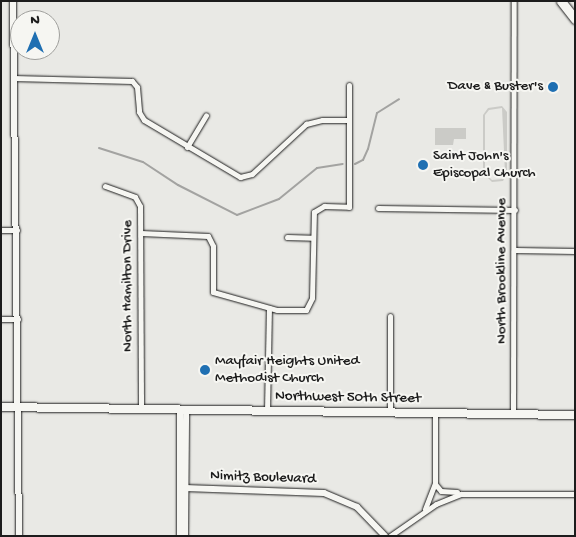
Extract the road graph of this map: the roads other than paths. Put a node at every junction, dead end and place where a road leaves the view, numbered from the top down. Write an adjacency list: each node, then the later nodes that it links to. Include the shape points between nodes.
1 (13, 1): 5 (street)
2 (514, 1): 12 (street, North Brookline Avenue)
3 (561, 1): 4 (highway)
4 (575, 19)
5 (13, 78): 9 (street, via 132,81 138,87 139,112 144,120); 14 (street)
6 (349, 85): 8 (street)
7 (206, 115): 9 (street)
8 (349, 120): 9 (street, via 322,120 306,124 252,174 244,177); 17 (street, via 349,207 317,209 313,216)
9 (187, 147)
10 (105, 186): 15 (street, North Hamilton Drive, via 138,201)
11 (378, 208): 12 (street)
12 (515, 210): 18 (street, North Brookline Avenue)
13 (1, 230): 14 (street)
14 (18, 230): 23 (street)
15 (141, 234): 20 (street, via 208,236 213,246 213,292); 26 (street, North Hamilton Drive)
16 (287, 238): 17 (street)
17 (312, 238): 20 (street, via 312,298 309,307 301,311)
18 (515, 250): 19 (street); 31 (street, North Brookline Avenue)
19 (575, 251)
20 (269, 308): 28 (street)
21 (390, 316): 29 (street)
22 (1, 319): 23 (street)
23 (18, 319): 25 (street)
24 (1, 407): 25 (main road, Northwest 50th Street)
25 (18, 407): 26 (main road, Northwest 50th Street); 39 (street)
26 (141, 409): 27 (main road, Northwest 50th Street)
27 (183, 409): 28 (main road, Northwest 50th Street); 34 (street); 37 (street)
28 (267, 411): 29 (main road, Northwest 50th Street)
29 (390, 413): 30 (main road, Northwest 50th Street)
30 (435, 413): 31 (main road, Northwest 50th Street); 33 (street)
31 (513, 414): 32 (main road, Northwest 50th Street)
32 (575, 415)
33 (435, 483): 35 (street, via 441,491); 38 (street)
34 (185, 488): 37 (street); 42 (street, Nimitz Boulevard, via 324,492 357,508)
35 (468, 493): 36 (street); 38 (street, via 452,496)
36 (575, 494)
37 (182, 506): 40 (street); 41 (street)
38 (424, 511): 43 (street)
39 (19, 536)
40 (180, 536)
41 (185, 536)
42 (385, 536)
43 (390, 536)

